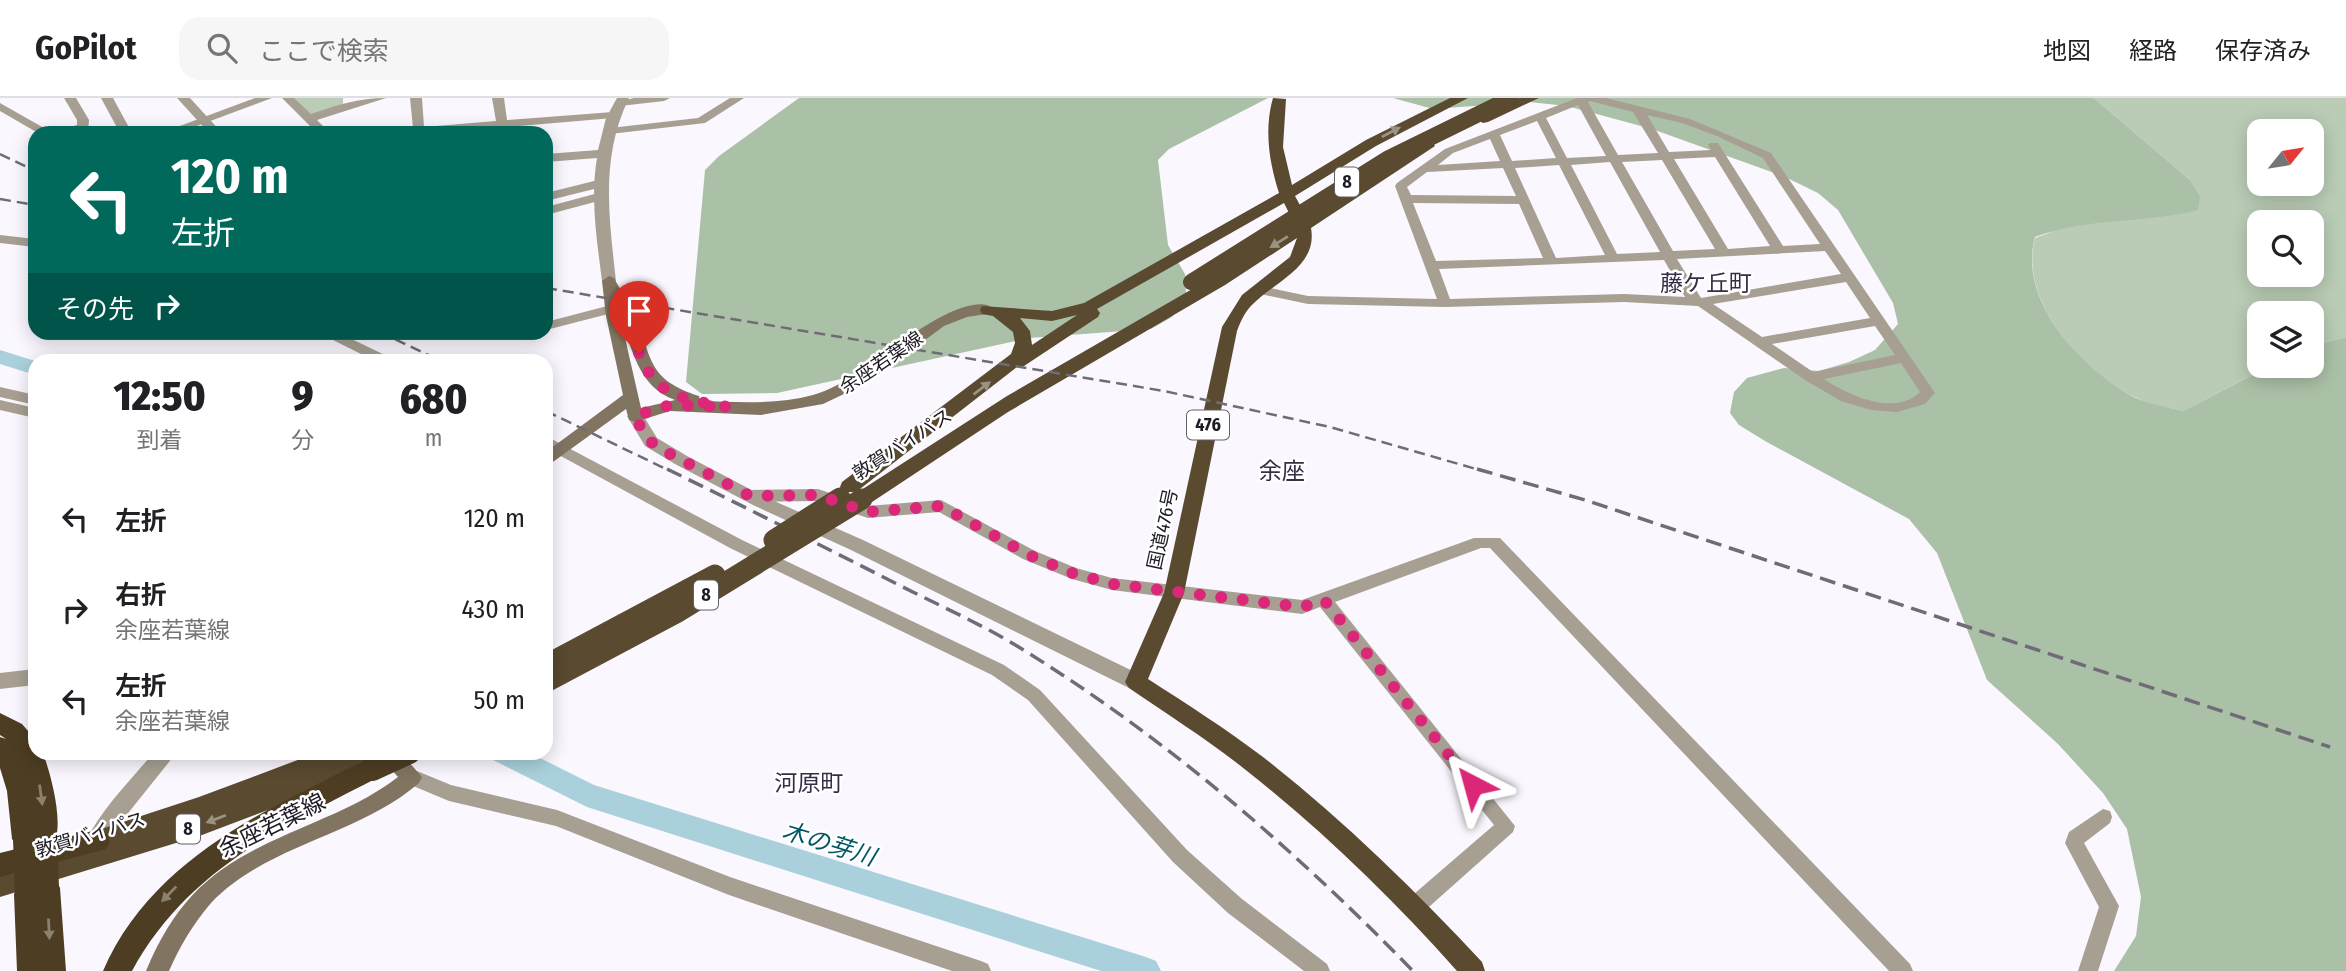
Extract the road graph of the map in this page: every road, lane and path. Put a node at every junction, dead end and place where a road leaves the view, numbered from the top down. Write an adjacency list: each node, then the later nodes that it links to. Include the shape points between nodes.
1 (16, 98): 18 (street)
2 (70, 98): 26 (street, via 81,114)
3 (107, 98): 27 (street)
4 (183, 98): 22 (street)
5 (266, 98): 22 (street)
6 (288, 98): 23 (street)
7 (380, 98): 17 (street)
8 (416, 98): 31 (street)
9 (500, 98): 24 (street)
10 (664, 98): 19 (street)
11 (738, 98): 34 (street, via 701,121)
12 (1461, 98): 43 (highway, one-way to 12)
13 (1511, 98): 71 (highway, 敦賀バイパス / 8, bridge, via 1374,165)
14 (1532, 98): 51 (highway, via 1432,144)
15 (1279, 99): 46 (highway, via 1274,135)
16 (1587, 99): 20 (street); 21 (street); 40 (street)
17 (347, 102): 23 (street)
18 (0, 105): 25 (street)
19 (619, 105): 24 (street); 34 (street)
20 (1637, 108): 33 (street); 38 (street)
21 (1540, 116): 35 (street); 41 (street)
22 (203, 120): 28 (street); 29 (street)
23 (309, 120): 30 (street)
24 (502, 125): 32 (street)
25 (34, 126)
26 (82, 126)
27 (122, 126)
28 (186, 126)
29 (209, 126)
30 (316, 126)
31 (418, 126)
32 (490, 126)
33 (1703, 127): 37 (street); 55 (street, via 1767,156)
34 (610, 131): 36 (street)
35 (1494, 134): 42 (street); 44 (street, via 1449,151)
36 (605, 153): 39 (street); 45 (street)
37 (1719, 153): 38 (street); 56 (street)
38 (1664, 156): 40 (street); 58 (street)
39 (553, 157)
40 (1614, 159): 41 (street); 59 (street)
41 (1563, 162): 42 (street); 60 (street)
42 (1507, 164): 44 (street); 49 (street)
43 (1331, 166): 46 (highway)
44 (1423, 169): 48 (street, via 1401,186)
45 (602, 189): 47 (street); 50 (street); 65 (street)
46 (1288, 194): 51 (highway); 52 (highway)
47 (553, 196)
48 (1406, 199): 49 (street); 63 (street)
49 (1523, 200): 61 (street)
50 (553, 208)
51 (1303, 227): 66 (highway, 国道476号 / 476, via 1304,243 1297,259); 85 (highway, one-way to 85)
52 (1213, 236): 57 (highway)
53 (0, 239): 54 (street)
54 (28, 242)
55 (1828, 247): 56 (street); 64 (street)
56 (1779, 250): 58 (street)
57 (1186, 252): 62 (highway)
58 (1724, 253): 59 (street)
59 (1668, 256): 60 (street); 67 (street)
60 (1613, 259): 61 (street)
61 (1551, 262): 63 (street)
62 (1164, 265): 70 (highway, via 1078,311 1052,316); 78 (highway)
63 (1432, 265): 68 (street)
64 (1848, 277): 67 (street); 72 (street)
65 (610, 281): 69 (main road); 84 (main road, 余座若葉線, via 628,316 645,368 655,381 680,397)
66 (1260, 290): 68 (street, via 1308,300); 93 (highway, 国道476号 / 476, via 1240,308 1228,331)
67 (1698, 301): 68 (street, via 1624,298); 75 (street)
68 (1445, 303)
69 (611, 309): 73 (street); 82 (main road)
70 (988, 310): 78 (highway, via 1012,319 1024,332 1025,345); 84 (main road, 余座若葉線, via 965,312 939,323 859,380 824,398 780,407)
71 (1132, 320): 85 (highway, 敦賀バイパス / 8); 91 (highway, 敦賀バイパス / 8)
72 (1878, 321): 75 (street); 77 (street)
73 (553, 324)
74 (341, 340): 76 (street)
75 (1759, 342): 79 (street)
76 (371, 354)
77 (1904, 358): 79 (street); 79 (street, via 1928,393 1906,405 1860,404)
78 (1011, 366): 91 (highway, one-way to 78)
79 (1810, 377)
80 (0, 392): 81 (street)
81 (28, 398)
82 (630, 398): 87 (main road); 89 (main road)
83 (0, 405): 86 (street)
84 (728, 407): 87 (main road, 余座若葉線, via 670,405)
85 (1003, 407): 91 (highway, 敦賀バイパス / 8)
86 (28, 411)
87 (635, 416): 92 (street, via 657,447)
88 (553, 445): 89 (street)
89 (563, 450): 90 (main road); 123 (street, via 736,544 999,670 1034,695 1180,856 1235,906)
90 (553, 456)
91 (854, 492): 95 (highway, 敦賀バイパス / 8, bridge, via 784,549); 96 (highway, 敦賀バイパス / 8, bridge)
92 (750, 496): 93 (street, via 818,495 868,512 941,506 1029,555 1072,573); 100 (street)
93 (1174, 593): 94 (street, via 1302,607); 100 (highway, 国道476号 / 476)
94 (1324, 600): 117 (street, via 1506,826); 125 (street, via 1480,542 1494,542)
95 (613, 648): 98 (highway, bridge)
96 (553, 661)
97 (28, 678): 99 (street)
98 (553, 680)
99 (0, 681)
100 (1136, 682): 117 (highway, via 1254,763)
101 (0, 723): 103 (highway, one-way to 103)
102 (0, 747): 112 (highway, via 12,763)
103 (28, 749)
104 (34, 760): 112 (highway, one-way to 112, via 39,778)
105 (160, 760): 113 (street)
106 (325, 760): 113 (highway, 敦賀バイパス / 8)
107 (377, 760): 115 (highway, 敦賀バイパス / 8, one-way to 115, via 202,825)
108 (378, 760): 120 (highway, one-way to 120, via 268,822 191,873 150,915)
109 (382, 760): 110 (main road)
110 (412, 777): 121 (main road, 余座若葉線, via 377,804 228,874 184,918); 122 (street, via 449,793 557,818 729,886)
111 (2102, 817): 126 (street, via 2074,843 2109,906)
112 (35, 837): 116 (highway, bridge)
113 (97, 841): 114 (highway)
114 (0, 867)
115 (0, 886)
116 (37, 891): 118 (highway); 119 (highway, one-way to 119)
117 (1414, 907): 124 (highway)
118 (31, 971)
119 (52, 971)
120 (117, 971)
121 (157, 971)
122 (981, 971)
123 (1320, 971)
124 (1473, 971)
125 (1903, 971)
126 (2088, 971)

